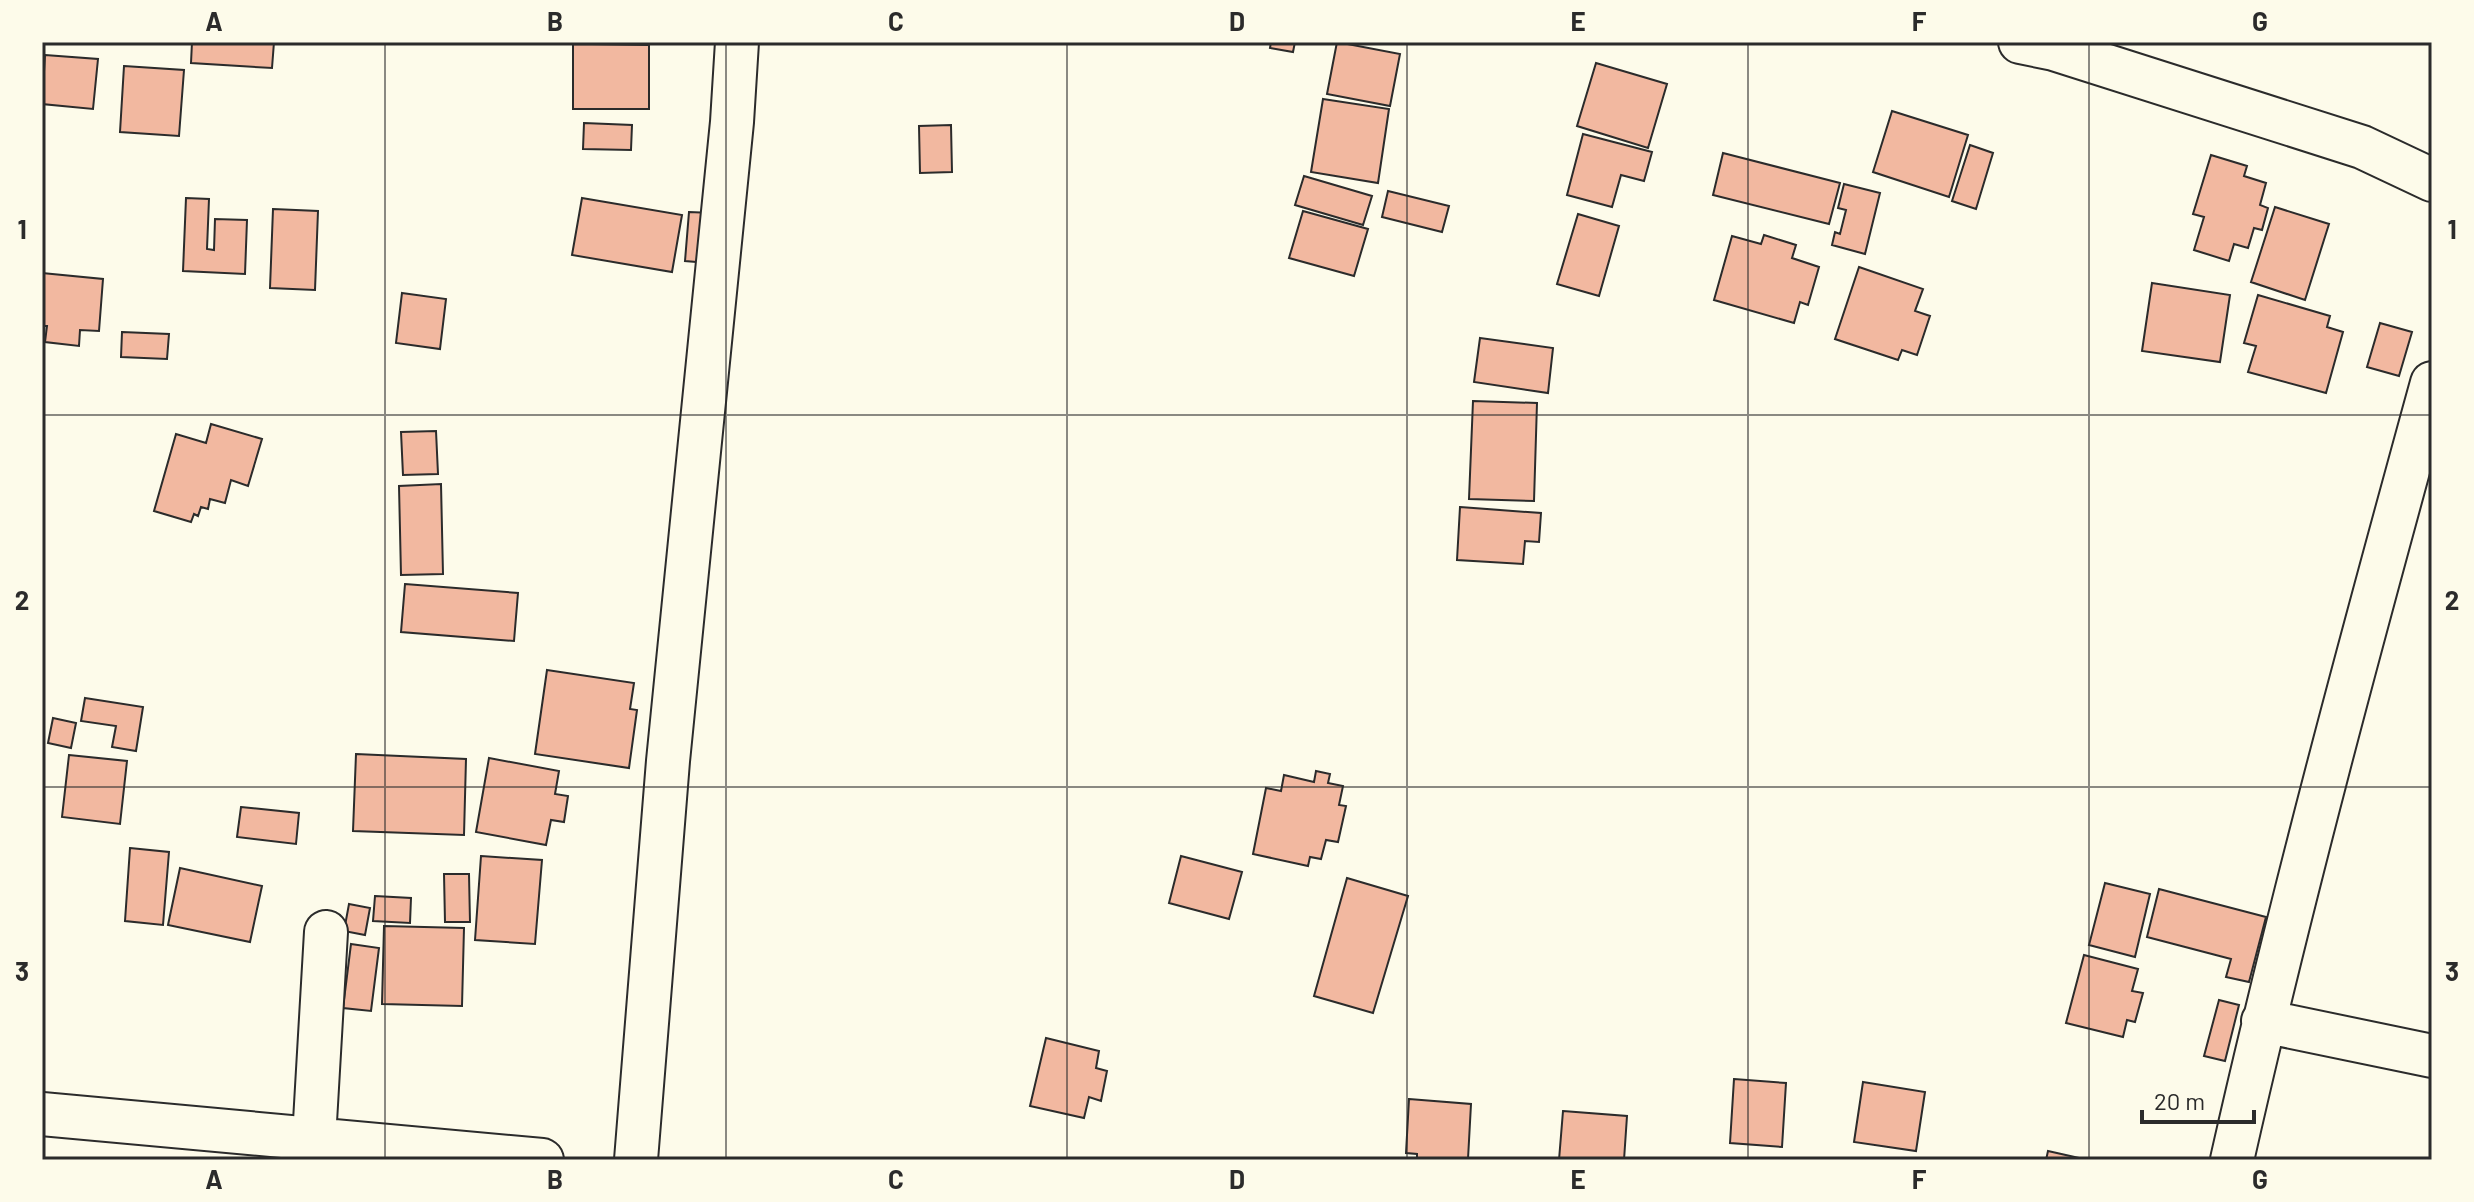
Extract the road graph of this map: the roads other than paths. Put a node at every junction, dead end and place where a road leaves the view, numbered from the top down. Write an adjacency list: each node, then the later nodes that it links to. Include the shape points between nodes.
1 (737, 42): 11 (street, via 668,761)
2 (2020, 42): 3 (street, via 2362,147)
3 (2432, 180)
4 (2432, 383): 6 (street)
5 (326, 932): 9 (street)
6 (2263, 1021): 7 (street); 12 (street)
7 (2432, 1056)
8 (42, 1114): 9 (street)
9 (314, 1139): 10 (street)
10 (542, 1160)
11 (636, 1160)
12 (2232, 1160)

